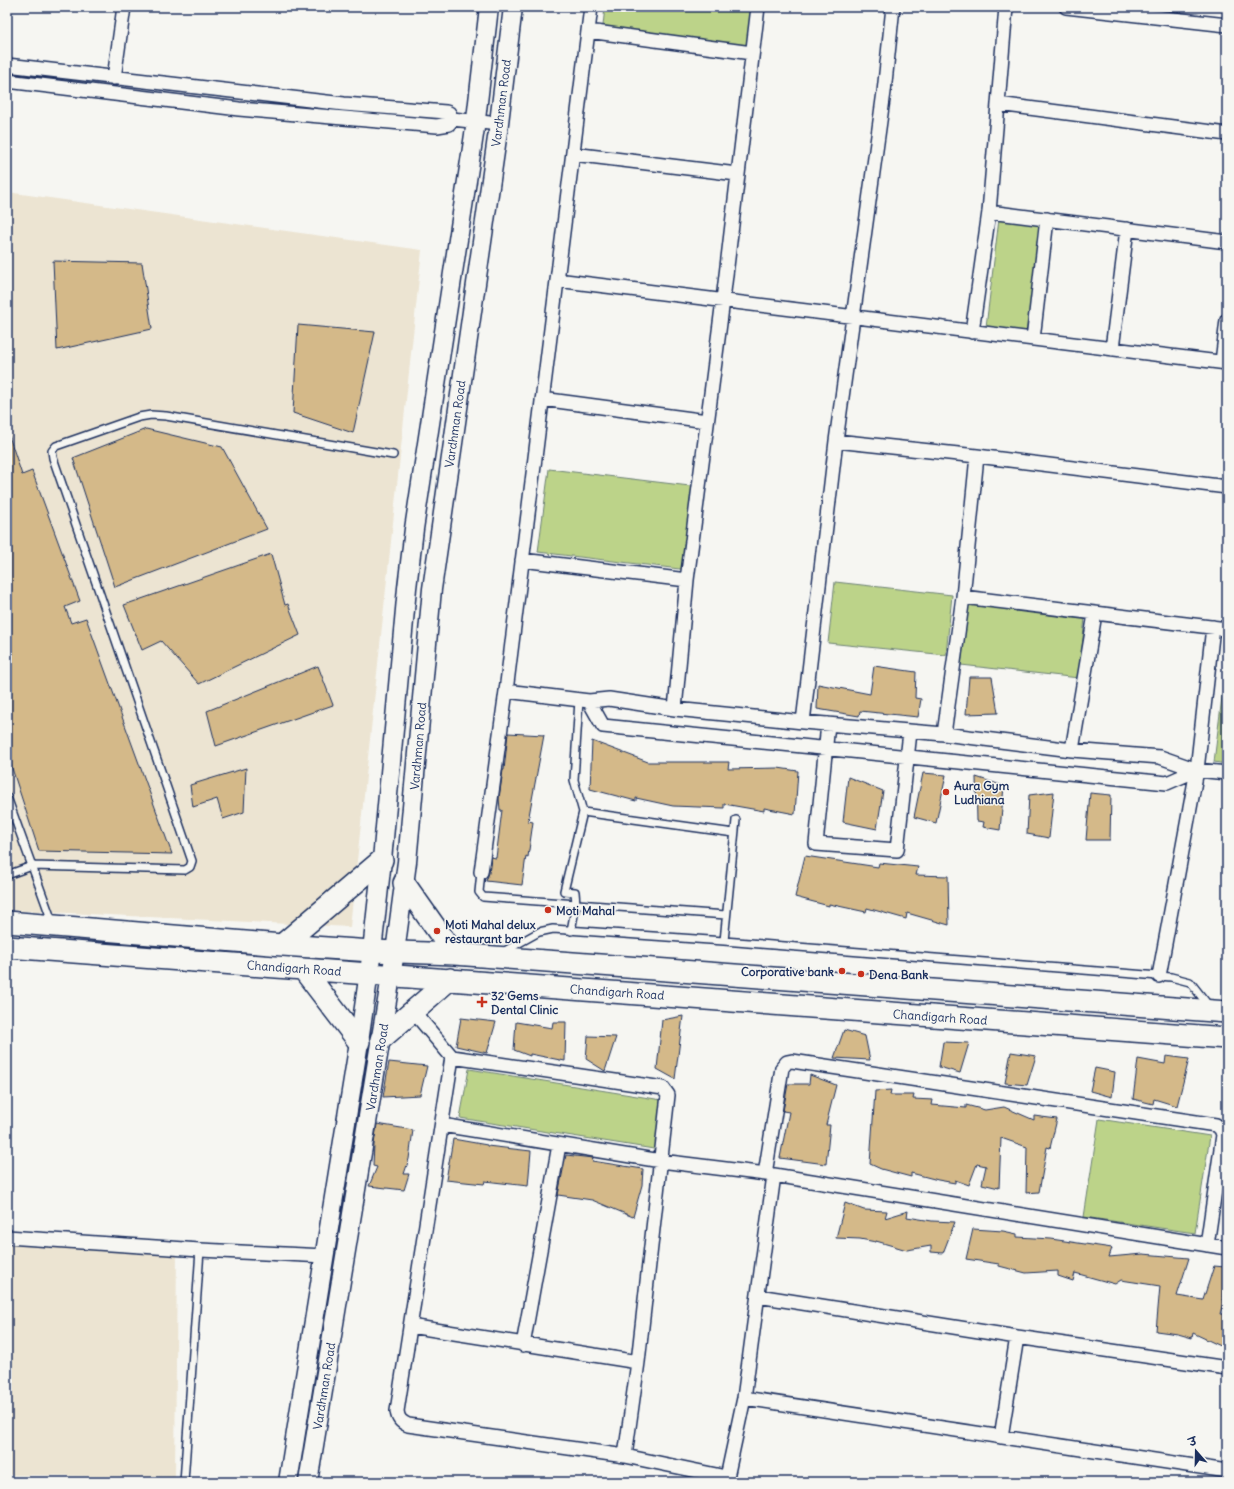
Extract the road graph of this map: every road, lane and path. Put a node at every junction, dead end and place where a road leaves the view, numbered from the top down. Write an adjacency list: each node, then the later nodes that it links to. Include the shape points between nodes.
1 (124, 7): 13 (street)
2 (489, 7): 17 (street, Vardhman Road)
3 (513, 7): 18 (street, Vardhman Road)
4 (591, 7): 10 (street)
5 (758, 7): 11 (street)
6 (893, 7): 28 (street)
7 (1006, 7): 15 (street)
8 (1066, 7): 9 (street)
9 (1227, 25)
10 (588, 32): 11 (street); 20 (street)
11 (752, 53): 21 (street)
12 (7, 65): 13 (street)
13 (114, 78): 16 (street, via 344,104 446,112)
14 (7, 80): 16 (street, via 247,110 437,126 449,124)
15 (998, 104): 19 (street); 22 (street)
16 (452, 119): 17 (street)
17 (476, 121): 18 (street); 62 (street, Vardhman Road, via 414,529)
18 (499, 124): 66 (street, Vardhman Road, via 432,589)
19 (1227, 134)
20 (573, 154): 21 (street); 26 (street)
21 (737, 174): 27 (street)
22 (989, 212): 23 (street); 30 (street)
23 (1047, 219): 24 (street); 31 (street)
24 (1127, 229): 25 (street); 32 (street)
25 (1227, 242)
26 (557, 280): 27 (street); 34 (street)
27 (723, 300): 28 (street); 35 (street)
28 (853, 317): 30 (street); 36 (street)
29 (1227, 320): 33 (street)
30 (972, 332): 31 (street)
31 (1033, 339): 32 (street)
32 (1112, 349): 33 (street)
33 (1224, 363)
34 (542, 399): 35 (street); 40 (street)
35 (707, 421): 41 (street)
36 (836, 440): 38 (street); 49 (street)
37 (393, 455): 63 (lane, via 151,415 56,446 52,451 53,458 192,861 190,868 185,870)
38 (977, 456): 39 (street); 42 (street)
39 (1227, 487)
40 (522, 560): 41 (street); 46 (street)
41 (687, 580): 48 (street)
42 (963, 597): 43 (street); 52 (street)
43 (1095, 614): 44 (street); 54 (street)
44 (1213, 627): 45 (street); 56 (street)
45 (1227, 629)
46 (506, 691): 47 (street); 64 (street)
47 (584, 700): 48 (street, via 609,699); 53 (street, via 603,726); 59 (lane, via 574,780)
48 (675, 709): 49 (street)
49 (803, 722): 50 (street)
50 (828, 724): 51 (street); 53 (street)
51 (910, 732): 52 (street); 55 (street)
52 (944, 734): 54 (street)
53 (826, 748): 55 (street); 55 (street, via 816,844 897,850)
54 (1072, 750): 56 (street, via 1160,757)
55 (908, 757): 56 (street, via 1167,783)
56 (1197, 770): 57 (street); 82 (street)
57 (1227, 773)
58 (7, 797): 63 (lane)
59 (583, 812): 61 (lane); 67 (lane, via 564,891 575,892)
60 (736, 820): 61 (lane)
61 (734, 833): 68 (lane)
62 (382, 860): 73 (main road); 75 (street, Vardhman Road)
63 (32, 866): 65 (lane); 70 (lane)
64 (481, 872): 67 (lane, via 479,892 483,897)
65 (7, 875)
66 (404, 883): 76 (street, Vardhman Road); 77 (main road)
67 (576, 904): 68 (lane); 71 (lane)
68 (726, 915): 72 (lane)
69 (7, 922): 70 (main road, Chandigarh Road)
70 (54, 926): 73 (main road, Chandigarh Road)
71 (571, 930): 72 (lane); 78 (lane, via 545,930)
72 (724, 941): 82 (lane)
73 (282, 945): 75 (main road, Chandigarh Road)
74 (7, 947): 79 (main road, Chandigarh Road)
75 (372, 951): 76 (main road, Chandigarh Road); 80 (street, Vardhman Road)
76 (396, 952): 77 (main road, Chandigarh Road); 81 (street, Vardhman Road)
77 (454, 954): 78 (main road, Chandigarh Road)
78 (494, 957): 85 (main road, Chandigarh Road)
79 (302, 969): 80 (main road, Chandigarh Road); 88 (main road)
80 (369, 974): 81 (main road, Chandigarh Road); 88 (street, Vardhman Road)
81 (392, 975): 83 (main road, Chandigarh Road); 87 (street, Vardhman Road)
82 (1159, 976): 85 (lane, via 1190,982)
83 (450, 979): 84 (main road); 86 (main road, Chandigarh Road)
84 (412, 1011): 87 (main road); 89 (street)
85 (1219, 1011)
86 (1227, 1038)
87 (381, 1039): 112 (street, Vardhman Road)
88 (359, 1042): 98 (street, Vardhman Road)
89 (452, 1057): 90 (street); 92 (street, via 663,1088 668,1095)
90 (442, 1125): 91 (street); 100 (street)
91 (559, 1145): 92 (street); 102 (street)
92 (661, 1162): 93 (street); 103 (street)
93 (769, 1175): 95 (street); 95 (street, via 782,1068 787,1062 792,1061 1216,1125 1223,1135); 99 (street)
94 (7, 1237): 97 (street)
95 (1207, 1245): 96 (street)
96 (1227, 1248)
97 (200, 1250): 98 (street); 110 (lane)
98 (325, 1256): 111 (street, Vardhman Road)
99 (758, 1296): 101 (street); 105 (street)
100 (410, 1326): 102 (street); 107 (street, via 397,1411 402,1422 408,1425)
101 (1017, 1337): 104 (street); 106 (street)
102 (523, 1344): 103 (street)
103 (638, 1362): 107 (street)
104 (1227, 1368)
105 (744, 1398): 106 (street); 109 (street)
106 (1001, 1437): 108 (street)
107 (625, 1456): 109 (street)
108 (1227, 1471)
109 (726, 1479)
110 (184, 1482)
111 (288, 1482)
112 (308, 1482)

